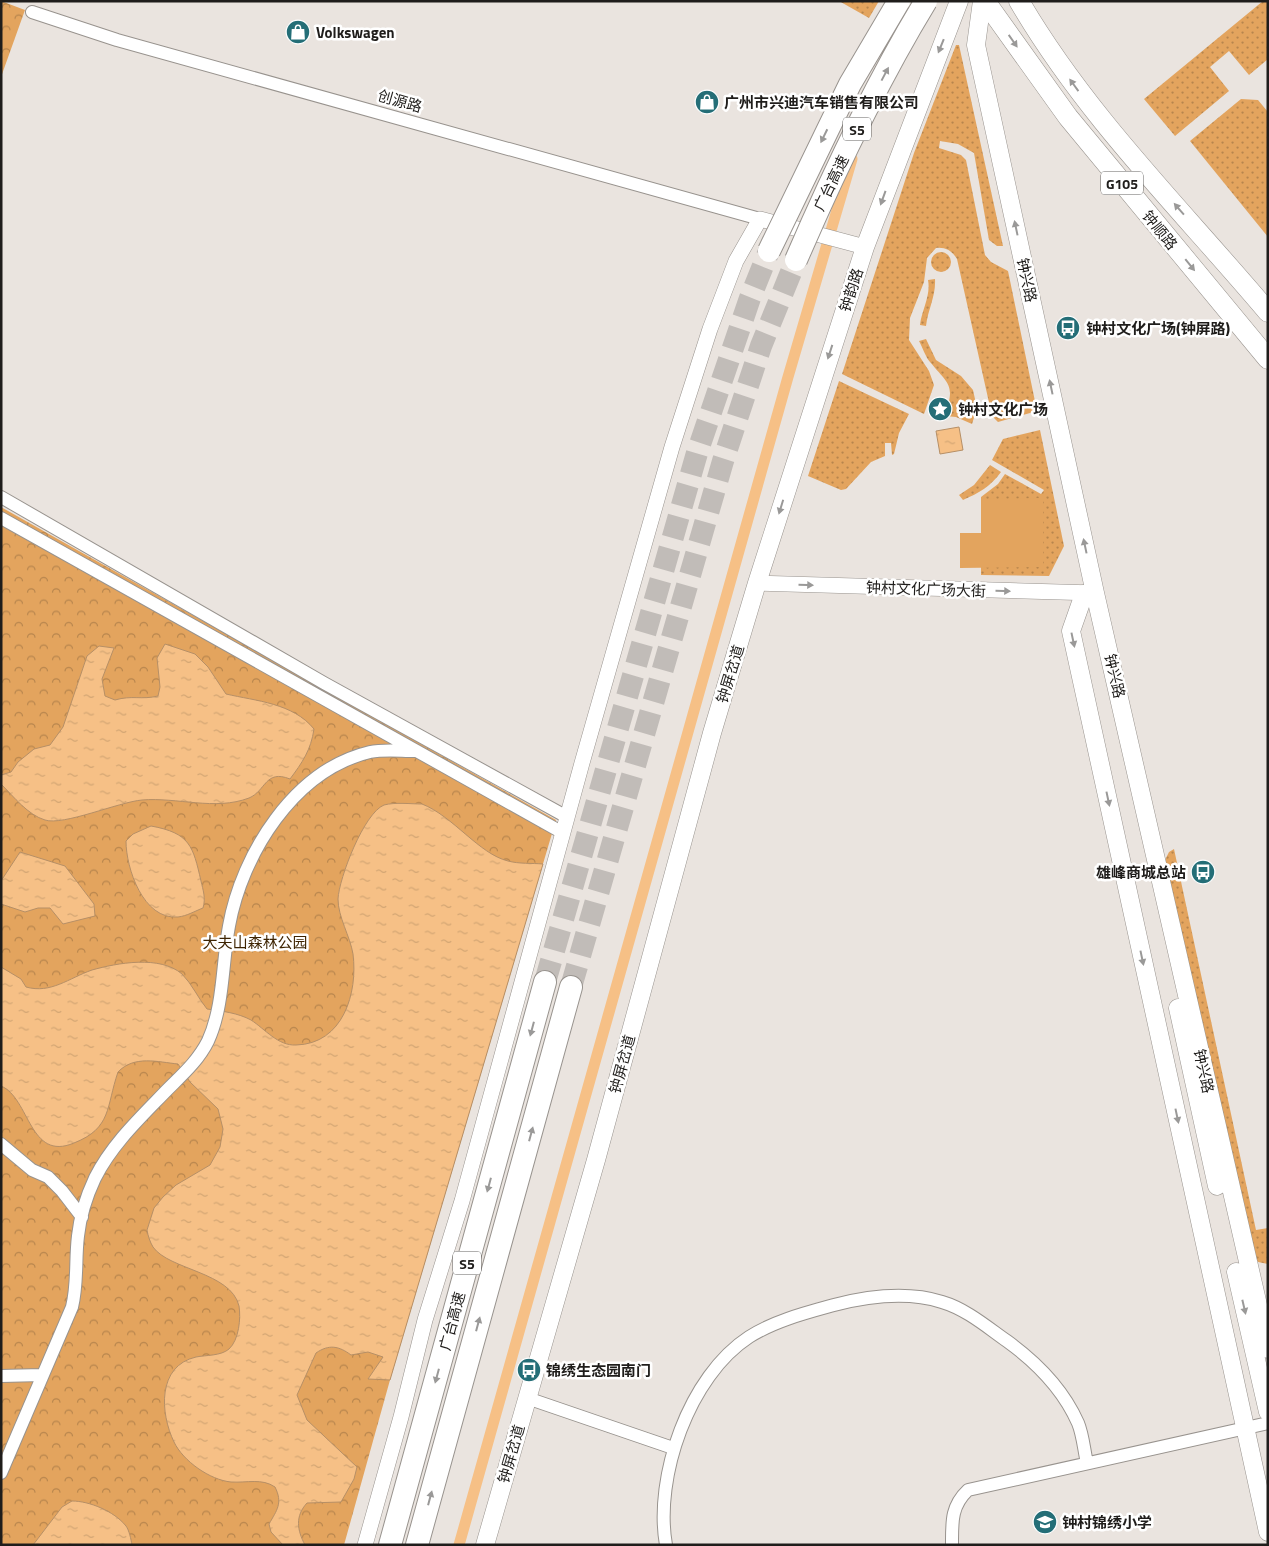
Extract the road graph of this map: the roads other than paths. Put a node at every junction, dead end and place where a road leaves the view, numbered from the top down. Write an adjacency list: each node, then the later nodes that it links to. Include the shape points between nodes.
1 (898, 1): 9 (highway, 广台高速 / S5, one-way to 9, bridge, via 850,84)
2 (926, 1): 10 (highway, 广台高速 / S5, one-way to 2, bridge, via 865,112)
3 (959, 1): 8 (main road, 钟韵路, one-way to 8)
4 (984, 1): 12 (highway, 钟顺路 / G105, one-way to 12, via 1068,117); 18 (main road, 钟兴路, one-way to 4, via 976,45)
5 (1019, 1): 11 (highway, 钟顺路 / G105, one-way to 5, via 1086,102)
6 (32, 12): 7 (street, 创源路, via 117,40)
7 (760, 219): 8 (street); 20 (street, via 747,239 710,329 672,447)
8 (858, 245): 17 (main road, 钟韵路, one-way to 17)
9 (769, 251)
10 (796, 260)
11 (1248, 288): 12 (highway); 13 (highway, 钟顺路 / G105)
12 (1224, 306): 14 (highway, 钟顺路 / G105)
13 (1268, 312)
14 (1268, 359)
15 (1, 497): 20 (street)
16 (1, 518): 19 (street)
17 (757, 583): 18 (street, 钟村文化广场大街, one-way to 18); 29 (main road, 钟屏岔道, via 712,733 596,1160)
18 (1090, 594): 26 (main road, 钟兴路); 30 (main road, 钟兴路, one-way to 30); 32 (main road, one-way to 32, via 1071,631)
19 (415, 751): 21 (street); 25 (street, via 370,752 350,759 307,786 275,820 249,861 238,888 218,1004 208,1041 189,1069 131,1127 104,1162)
20 (567, 817): 21 (street)
21 (562, 833): 37 (street)
22 (545, 982): 38 (highway, 广台高速 / S5, one-way to 38)
23 (571, 987): 39 (highway, 广台高速 / S5, one-way to 23)
24 (1, 1144): 25 (street, via 32,1170 48,1177)
25 (82, 1217): 28 (street, via 78,1236 77,1289)
26 (1268, 1349)
27 (1, 1376): 28 (street)
28 (42, 1376): 35 (street)
29 (527, 1398): 33 (street); 40 (main road, 钟屏岔道)
30 (1268, 1412)
31 (1268, 1423): 32 (street)
32 (1245, 1428): 34 (street); 36 (main road)
33 (673, 1448): 34 (street, via 690,1410 710,1378 729,1354 748,1338 769,1326 838,1304 873,1297 913,1296 944,1302 964,1312 1021,1351 1039,1368 1078,1423); 41 (street, via 662,1502)
34 (1087, 1463): 42 (street, via 968,1490 952,1514)
35 (2, 1471)
36 (1268, 1532)
37 (365, 1545)
38 (390, 1545)
39 (417, 1545)
40 (485, 1545)
41 (666, 1545)
42 (952, 1545)

